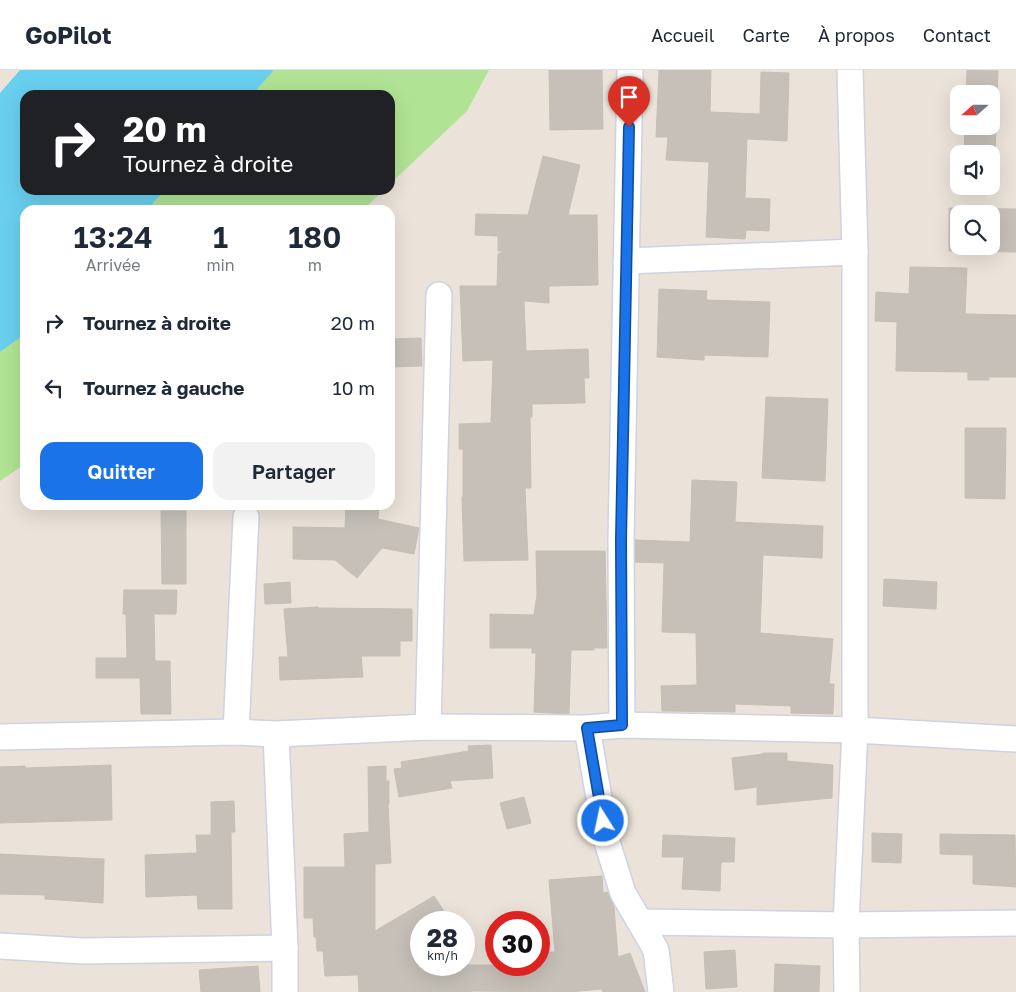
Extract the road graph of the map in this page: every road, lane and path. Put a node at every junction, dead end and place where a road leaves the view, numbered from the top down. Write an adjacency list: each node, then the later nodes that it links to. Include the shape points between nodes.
1 (630, 70): 4 (street)
2 (850, 70): 3 (street)
3 (855, 252): 4 (street); 10 (street)
4 (626, 261): 7 (street, via 621,540)
5 (439, 295): 8 (street)
6 (246, 517): 11 (street)
7 (622, 725): 9 (street); 10 (street)
8 (428, 727): 9 (street); 12 (street)
9 (587, 728): 15 (street, via 606,839 624,893)
10 (856, 730): 14 (street); 17 (street)
11 (236, 732): 12 (street); 13 (street)
12 (276, 734): 19 (street)
13 (0, 737)
14 (1016, 739)
15 (641, 922): 17 (street); 21 (street, via 656,950)
16 (1016, 923): 17 (street)
17 (846, 925): 22 (street)
18 (0, 946): 19 (street, via 83,950)
19 (285, 948): 20 (street)
20 (285, 992)
21 (660, 992)
22 (847, 992)

